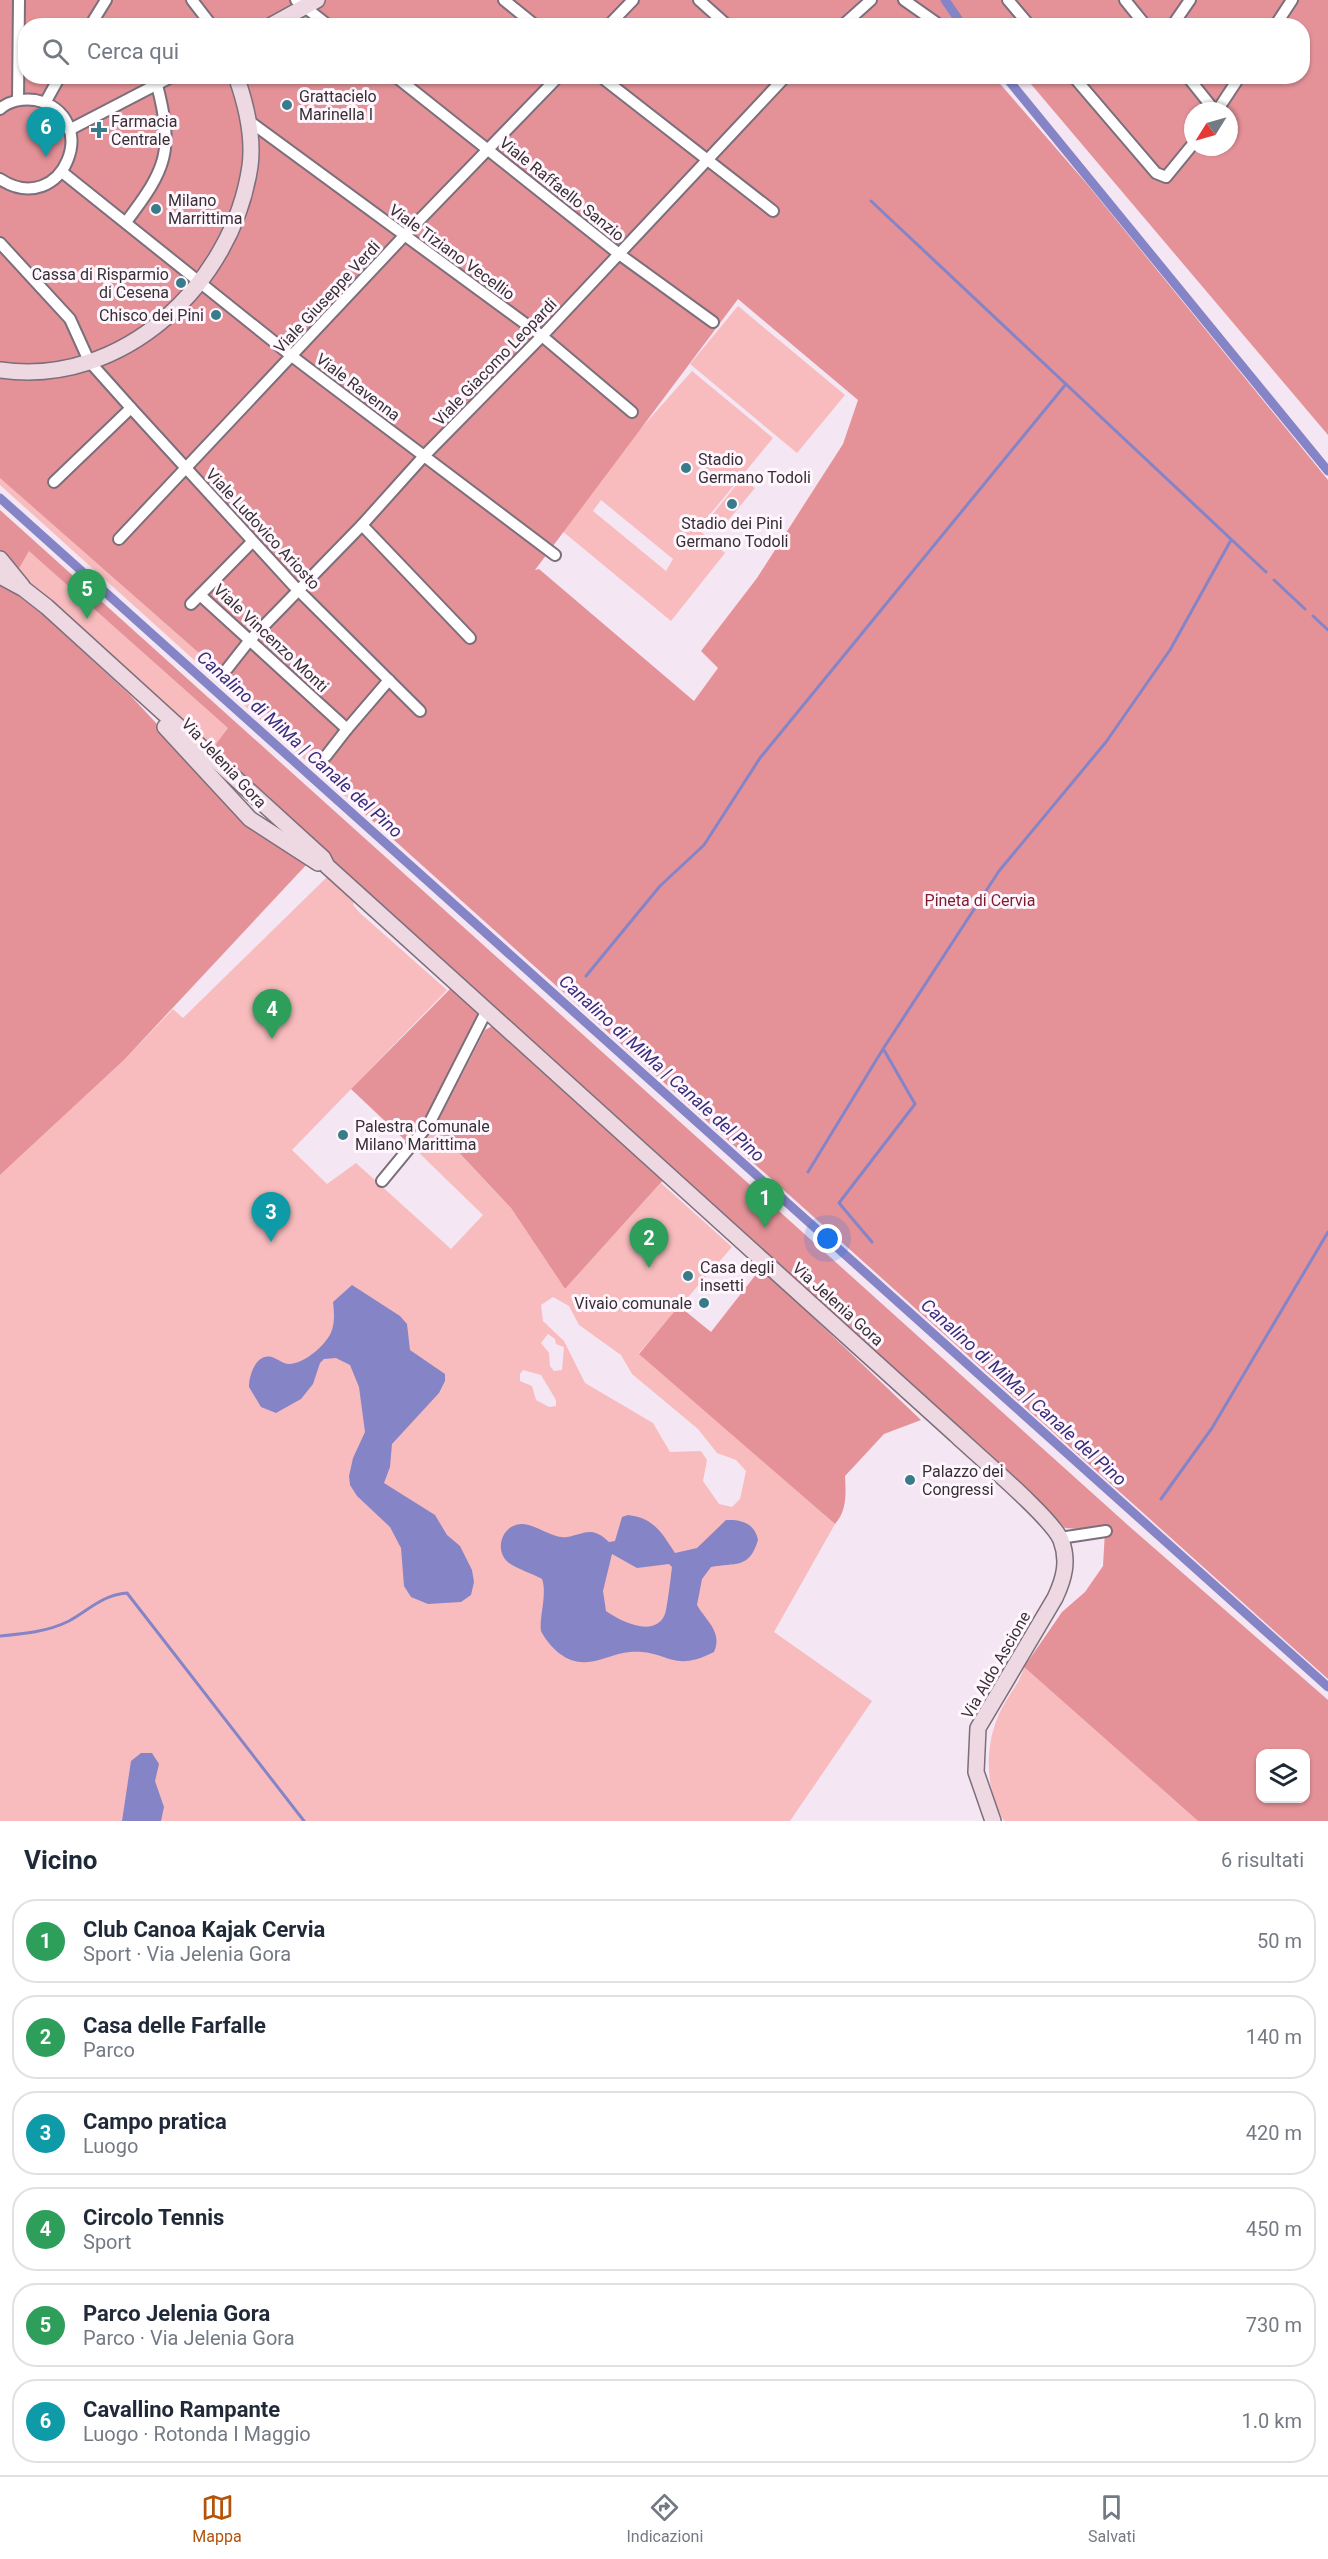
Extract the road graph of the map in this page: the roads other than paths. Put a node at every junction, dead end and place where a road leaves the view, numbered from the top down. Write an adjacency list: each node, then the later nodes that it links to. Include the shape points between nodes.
1 (19, 0): 14 (street)
2 (105, 0): 15 (street)
3 (192, 0): 16 (street)
4 (504, 0): 19 (street)
5 (633, 0): 20 (street)
6 (699, 0): 21 (street)
7 (871, 0): 22 (street)
8 (904, 0): 23 (street)
9 (1008, 0): 24 (street)
10 (1125, 0): 25 (street)
11 (1190, 0): 26 (street)
12 (1292, 0): 27 (street)
13 (306, 2): 17 (street); 18 (street)
14 (19, 18)
15 (95, 18)
16 (206, 18)
17 (282, 18)
18 (322, 18)
19 (526, 18)
20 (616, 18)
21 (719, 18)
22 (851, 18)
23 (930, 18)
24 (1023, 18)
25 (1140, 18)
26 (1178, 18)
27 (1280, 18)
28 (18, 84): 39 (street)
29 (56, 84): 42 (street)
30 (238, 84): 44 (street)
31 (405, 84): 46 (street, Viale Raffaello Sanzio)
32 (551, 84): 46 (street, Viale Giuseppe Verdi)
33 (610, 84): 48 (street)
34 (778, 84): 48 (street, Viale Giacomo Leopardi)
35 (1080, 84): 47 (street, via 1156,173 1166,177)
36 (1194, 84): 40 (street)
37 (1235, 84): 41 (street)
38 (157, 85): 45 (street); 52 (street, via 167,124 165,158)
39 (18, 100): 42 (street); 43 (street)
40 (1209, 102)
41 (1222, 102)
42 (45, 103): 45 (street, via 64,118)
43 (0, 109)
44 (249, 121): 53 (street, Viale Tiziano Vecellio); 56 (street, via 250,164 245,191 227,237)
45 (69, 130): 49 (street, via 72,144)
46 (488, 150): 53 (street, Viale Giuseppe Verdi); 55 (street, Viale Raffaello Sanzio)
47 (1184, 156)
48 (706, 159): 51 (street); 55 (street, Viale Giacomo Leopardi)
49 (62, 172): 50 (street, via 43,186 32,188 20,188); 52 (street, Viale Ravenna)
50 (0, 179)
51 (772, 211)
52 (126, 222): 56 (street, Viale Ravenna)
53 (404, 236): 58 (street, Viale Tiziano Vecellio); 59 (street, Viale Giuseppe Verdi)
54 (0, 243): 60 (street, Viale Ludovico Ariosto, via 69,319)
55 (619, 254): 57 (street, Viale Raffaello Sanzio); 58 (street, Viale Giacomo Leopardi)
56 (201, 282): 59 (street, Viale Ravenna); 60 (street, via 179,307 137,341)
57 (712, 322)
58 (542, 336): 63 (street, Viale Tiziano Vecellio); 64 (street, Viale Giacomo Leopardi)
59 (293, 357): 64 (street, Viale Ravenna); 65 (street, Viale Giuseppe Verdi)
60 (89, 361): 61 (street, via 40,371); 62 (street, Viale Ludovico Ariosto)
61 (1, 372)
62 (131, 408): 65 (street, Viale Ludovico Ariosto); 66 (street)
63 (632, 412)
64 (424, 456): 67 (street, Viale Giacomo Leopardi); 70 (street, Viale Ravenna)
65 (186, 468): 68 (street, Viale Giuseppe Verdi); 69 (street, Viale Ludovico Ariosto)
66 (54, 482)
67 (362, 525): 74 (street, Viale Giacomo Leopardi); 77 (street)
68 (119, 539)
69 (252, 542): 74 (street, Viale Ludovico Ariosto); 75 (street, Viale Vincenzo Monti)
70 (555, 555)
71 (0, 559): 73 (street, Via Jelenia Gora)
72 (0, 576): 73 (street, Via Jelenia Gora)
73 (24, 589): 84 (street, Via Jelenia Gora)
74 (298, 590): 78 (street, Viale Giacomo Leopardi); 80 (street, Viale Ludovico Ariosto)
75 (200, 595): 76 (street); 78 (street, Viale Vincenzo Monti)
76 (191, 604)
77 (470, 638)
78 (249, 641): 79 (street, Viale Giacomo Leopardi); 82 (street, Viale Vincenzo Monti)
79 (228, 669)
80 (389, 680): 81 (street, Viale Ludovico Ariosto); 82 (street)
81 (420, 711)
82 (346, 729): 83 (street)
83 (326, 756)
84 (488, 1010): 85 (street, via 429,1124); 87 (street, Via Jelenia Gora, via 956,1435)
85 (382, 1180)
86 (1106, 1531): 87 (street)
87 (1060, 1538): 88 (street, Via Aldo Ascione, via 1065,1576 978,1728 976,1772)
88 (993, 1821)

